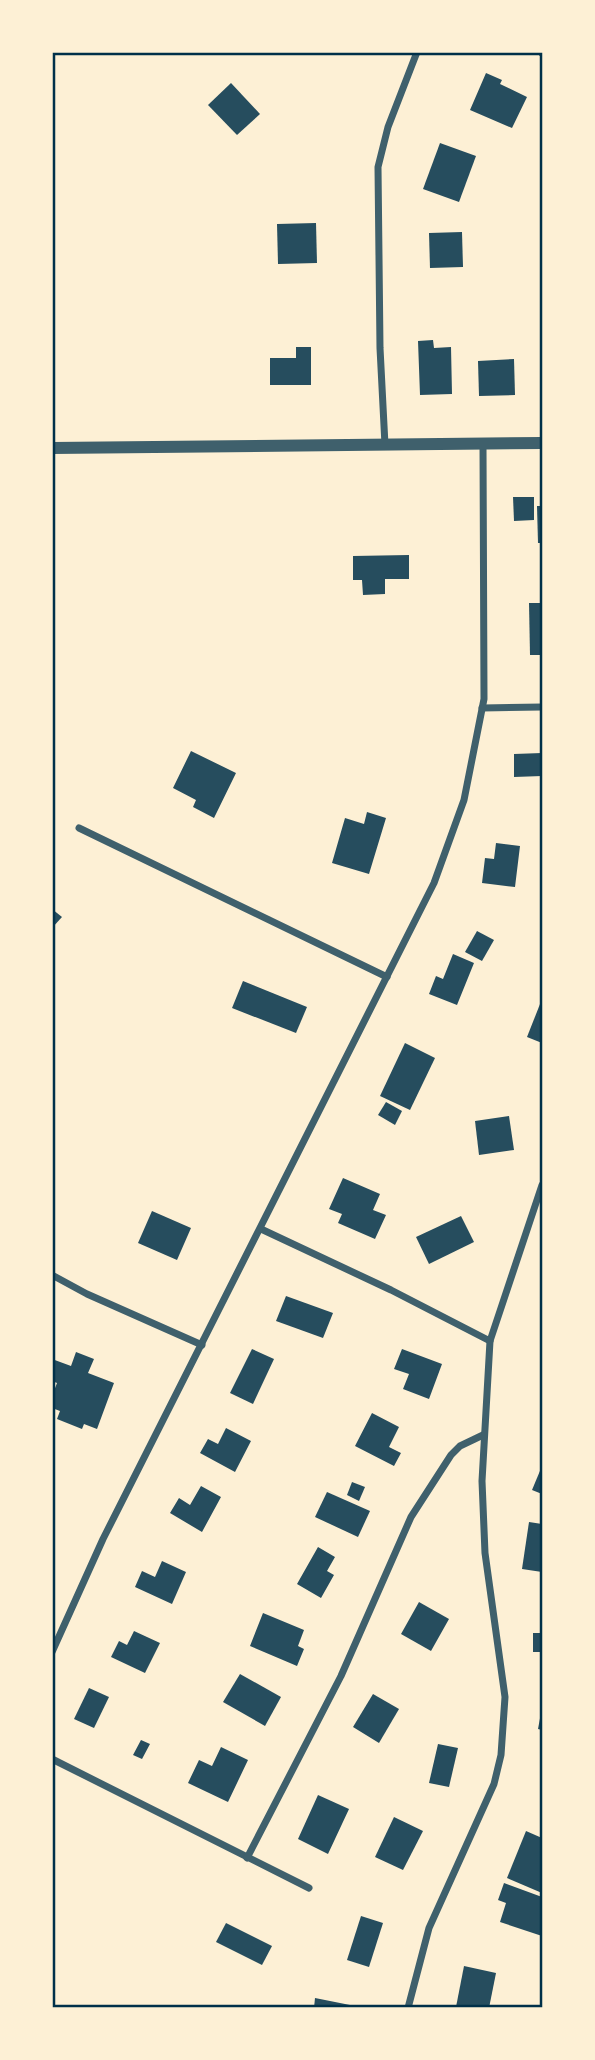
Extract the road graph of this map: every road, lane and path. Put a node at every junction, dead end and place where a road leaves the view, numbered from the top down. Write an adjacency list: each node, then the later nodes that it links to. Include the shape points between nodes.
1 (417, 52): 4 (street, via 378,167)
2 (542, 443): 3 (street)
3 (483, 445): 4 (street); 7 (street)
4 (385, 446): 5 (street)
5 (52, 448)
6 (542, 707): 7 (street)
7 (482, 708): 9 (street, via 464,800 434,883)
8 (79, 828): 9 (street)
9 (387, 977): 11 (street)
10 (542, 1185): 13 (street)
11 (261, 1228): 13 (street); 14 (street)
12 (52, 1275): 14 (street)
13 (490, 1341): 15 (street)
14 (202, 1345): 16 (street, via 103,1539)
15 (483, 1435): 18 (street, via 451,1455 411,1517 341,1676); 20 (street, via 485,1553 505,1697 501,1755 494,1784 429,1928)
16 (52, 1652)
17 (52, 1759): 18 (street)
18 (247, 1858): 19 (street)
19 (309, 1888)
20 (408, 2007)

